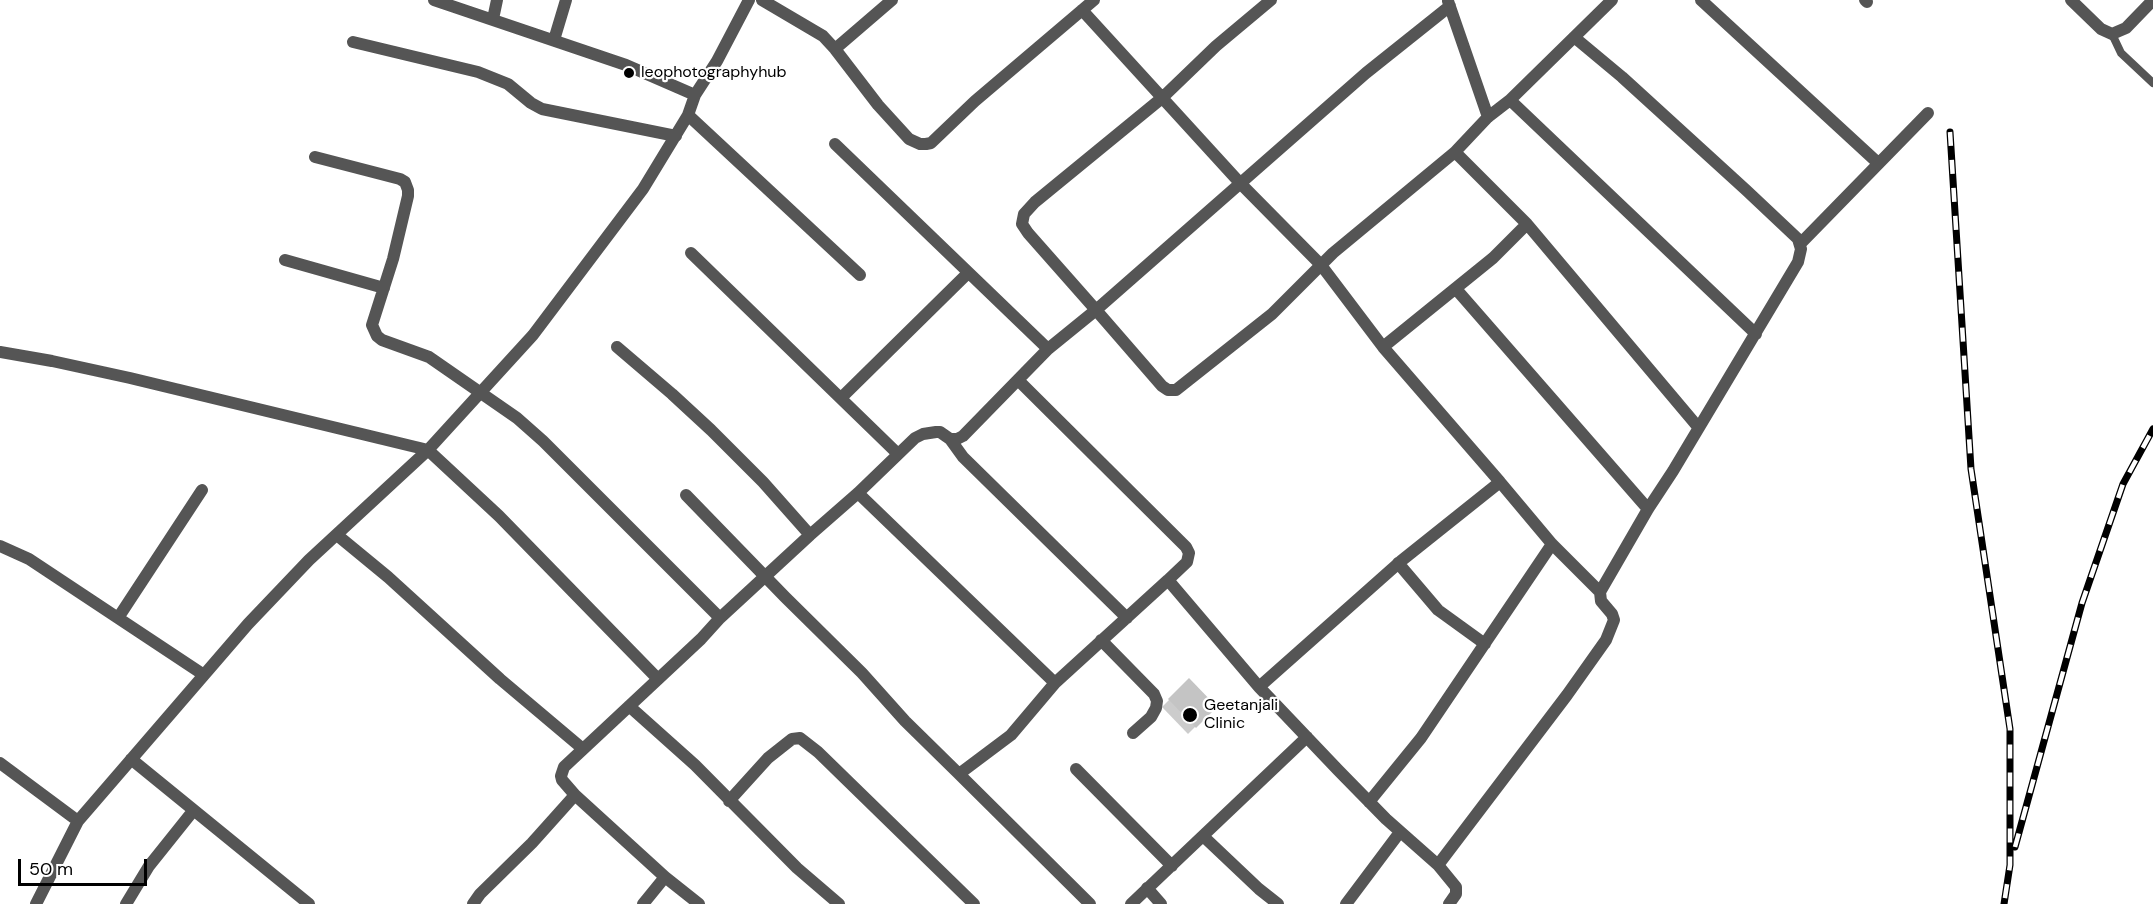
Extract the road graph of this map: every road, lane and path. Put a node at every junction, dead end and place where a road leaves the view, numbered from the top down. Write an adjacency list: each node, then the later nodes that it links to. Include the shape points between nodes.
1 (434, 0): 15 (street)
2 (497, 0): 15 (street)
3 (566, 0): 18 (street)
4 (749, 0): 22 (street)
5 (762, 0): 20 (street, via 823,36)
6 (892, 0): 20 (street)
7 (1094, 0): 14 (street)
8 (1271, 0): 23 (street)
9 (1612, 0): 17 (street)
10 (1701, 0): 32 (street)
11 (2071, 0): 16 (street, via 2101,29)
12 (2153, 0): 16 (street, via 2126,28)
13 (1449, 3): 27 (street); 33 (street)
14 (1082, 10): 20 (street, via 926,144 909,139); 23 (street)
15 (493, 19): 18 (street)
16 (2112, 34): 21 (lane, via 2121,53)
17 (1574, 37): 24 (street); 35 (street, via 1688,137)
18 (554, 40): 22 (street, via 626,65)
19 (353, 42): 28 (street, via 478,72 508,84 542,109)
20 (835, 49)
21 (2153, 83)
22 (695, 96): 26 (street)
23 (1162, 98): 33 (street); 43 (street, via 1035,202 1022,219 1028,233)
24 (1510, 100): 27 (street); 44 (street)
25 (1928, 113): 32 (street)
26 (688, 115): 28 (street); 40 (street)
27 (1488, 117): 30 (street)
28 (676, 136): 50 (street, via 643,189 533,335)
29 (836, 144): 39 (street)
30 (1455, 152): 34 (street); 38 (street)
31 (315, 157): 41 (street, via 405,182 408,196)
32 (1878, 163): 35 (street)
33 (1240, 183): 38 (street); 43 (street)
34 (1527, 224): 42 (street); 52 (street)
35 (1800, 244): 44 (street, via 1798,262)
36 (691, 253): 51 (street)
37 (285, 260): 41 (street)
38 (1321, 266): 43 (street, via 1272,314 1172,391 1162,386); 46 (street)
39 (968, 273): 47 (street); 51 (street)
40 (860, 275)
41 (384, 288): 50 (street, via 372,325 376,336 422,354)
42 (1456, 289): 46 (street); 60 (street)
43 (1096, 310): 47 (street)
44 (1756, 334): 52 (street)
45 (616, 347): 62 (street, via 711,430)
46 (1383, 347): 56 (street)
47 (1048, 349): 49 (street)
48 (1, 355): 54 (street, via 52,361 130,378)
49 (1018, 380): 53 (street, via 963,436); 67 (street, via 1186,547 1190,558)
50 (480, 394): 54 (street); 70 (street, via 543,441)
51 (841, 398): 55 (street)
52 (1698, 427): 60 (street)
53 (950, 439): 55 (street, via 940,432 923,434); 71 (street, via 963,457)
54 (428, 450): 61 (street); 75 (street, via 499,516)
55 (898, 454): 58 (street)
56 (1500, 482): 63 (street); 65 (street)
57 (202, 490): 69 (street)
58 (858, 493): 62 (street); 76 (street)
59 (686, 495): 66 (street)
60 (1648, 509): 68 (street)
61 (337, 535): 74 (street, via 278,592); 81 (street)
62 (810, 535): 66 (street)
63 (1552, 544): 68 (street); 73 (street)
64 (0, 546): 69 (street, via 29,559)
65 (1398, 564): 73 (street, via 1438,610); 77 (street)
66 (765, 577): 70 (street); 85 (street)
67 (1168, 580): 71 (street); 77 (street)
68 (1600, 592): 93 (street, via 1601,601 1614,620 1606,640)
69 (118, 618): 74 (street)
70 (720, 618): 75 (street)
71 (1127, 618): 72 (street)
72 (1101, 640): 76 (street); 79 (street, via 1154,694 1157,702 1151,717)
73 (1485, 644): 88 (street, via 1421,738)
74 (204, 675): 82 (street)
75 (658, 679): 78 (street)
76 (1055, 683): 85 (street, via 1011,735)
77 (1259, 687): 80 (street)
78 (629, 706): 81 (street); 87 (street)
79 (1133, 733)
80 (1306, 737): 88 (street); 92 (street)
81 (583, 748): 86 (street, via 564,767 561,776)
82 (131, 759): 89 (street); 90 (street)
83 (0, 763): 90 (street)
84 (1076, 769): 94 (street)
85 (959, 774): 105 (street)
86 (575, 795): 95 (street); 100 (street)
87 (729, 801): 103 (street); 104 (street, via 768,758 800,738)
88 (1369, 802): 91 (street)
89 (193, 811): 98 (street); 99 (street)
90 (78, 821): 97 (street)
91 (1400, 832): 93 (street); 109 (street)
92 (1203, 836): 94 (street); 108 (street)
93 (1438, 865): 110 (street, via 1456,887)
94 (1172, 866): 96 (street)
95 (665, 877): 101 (street); 102 (street)
96 (1147, 888): 106 (street); 107 (street)
97 (36, 904)
98 (126, 904)
99 (309, 904)
100 (473, 904)
101 (643, 904)
102 (699, 904)
103 (840, 904)
104 (974, 904)
105 (1090, 904)
106 (1131, 904)
107 (1161, 904)
108 (1278, 904)
109 (1346, 904)
110 (1449, 904)

